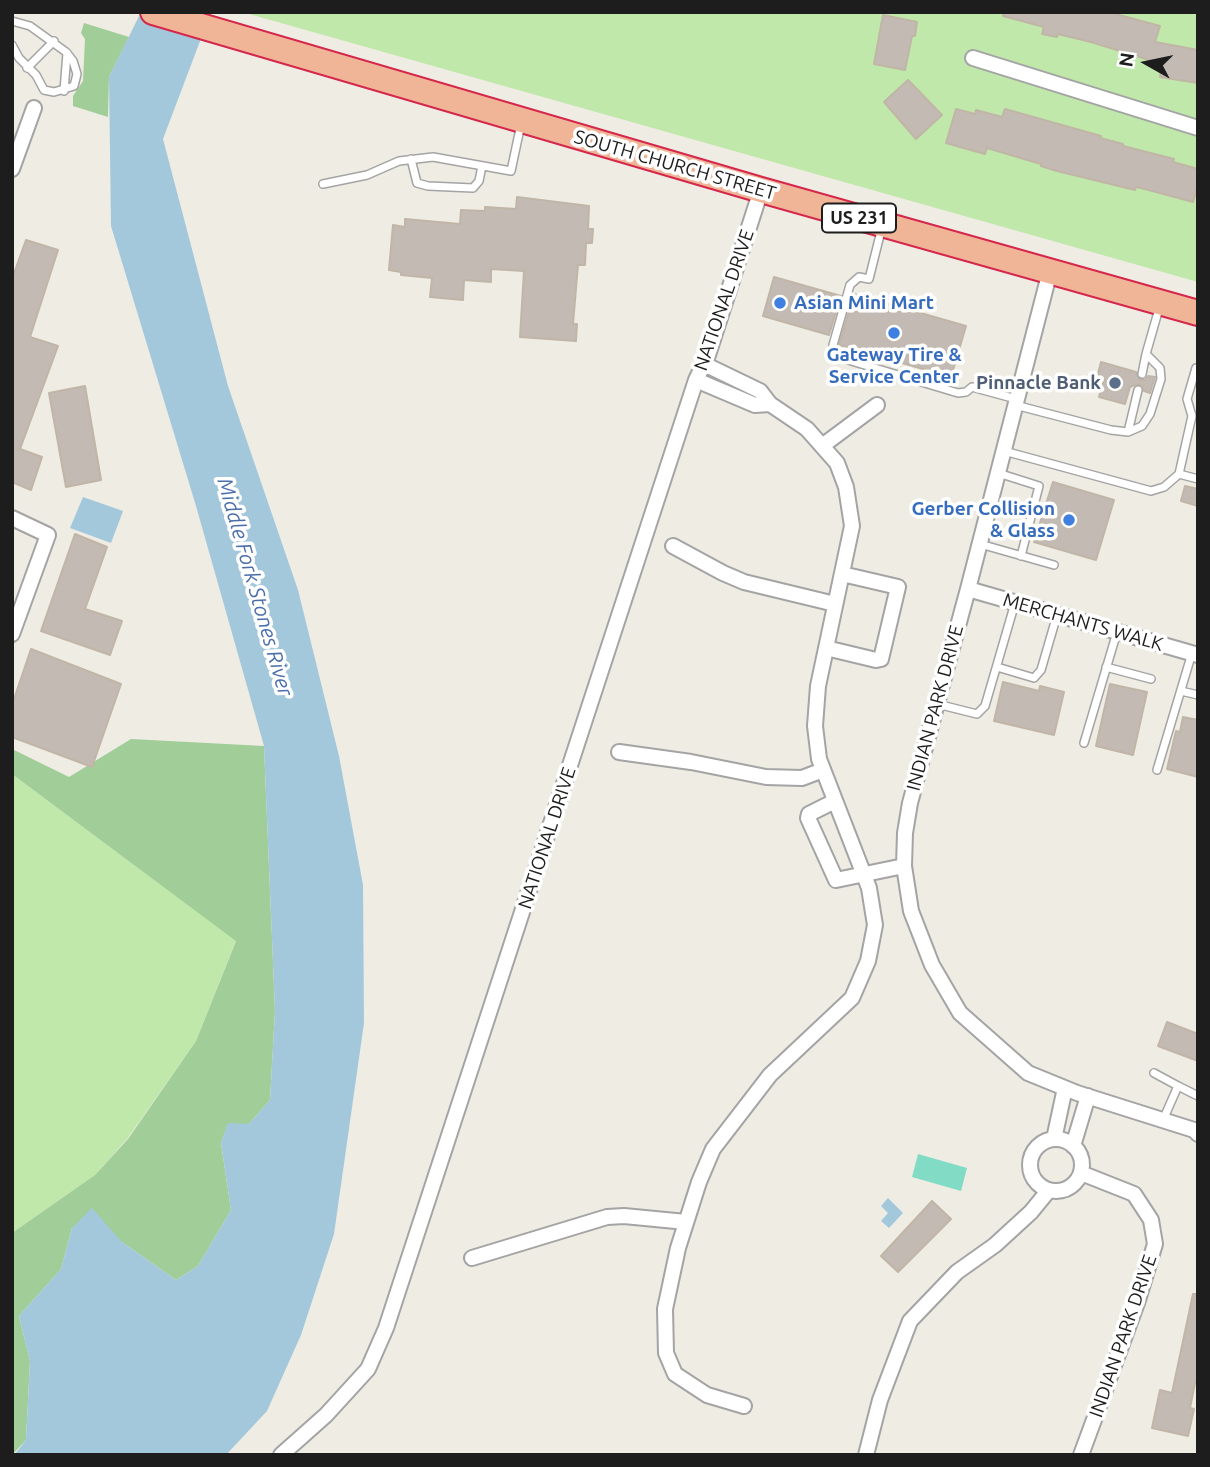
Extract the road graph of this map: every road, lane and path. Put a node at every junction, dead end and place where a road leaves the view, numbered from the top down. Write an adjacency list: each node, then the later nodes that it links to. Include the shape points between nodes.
1 (153, 12): 10 (highway, SOUTH CHURCH STREET / US 231)
2 (12, 21): 3 (lane)
3 (54, 41): 5 (lane); 7 (lane)
4 (12, 45): 7 (lane)
5 (67, 53): 8 (lane); 8 (lane, via 78,79)
6 (973, 58): 11 (street)
7 (27, 68): 8 (lane, via 44,90)
8 (64, 91)
9 (34, 108): 14 (street)
10 (522, 120): 13 (lane, via 511,171); 16 (highway, SOUTH CHURCH STREET / US 231)
11 (1198, 128)
12 (411, 159): 13 (lane, via 433,157); 13 (lane, via 417,183 428,186 473,188); 15 (lane)
13 (482, 166)
14 (12, 169)
15 (323, 184)
16 (761, 190): 17 (highway, SOUTH CHURCH STREET / US 231); 22 (street, NATIONAL DRIVE)
17 (883, 224): 18 (highway, SOUTH CHURCH STREET / US 231); 27 (lane, via 869,279 859,277 850,285 834,352 958,393 972,387)
18 (1050, 271): 19 (highway, SOUTH CHURCH STREET / US 231); 27 (street, INDIAN PARK DRIVE)
19 (1161, 302): 20 (highway, SOUTH CHURCH STREET / US 231); 21 (lane)
20 (1198, 313)
21 (1146, 354): 24 (lane); 31 (lane, via 1160,368 1161,379 1150,414 1142,426)
22 (704, 364): 25 (street, NATIONAL DRIVE); 28 (street, via 760,391)
23 (1198, 368): 30 (lane, via 1187,399)
24 (1142, 374)
25 (696, 380): 28 (street, via 755,405); 78 (street, NATIONAL DRIVE, via 386,1328 368,1369)
26 (1138, 390): 31 (lane)
27 (1015, 402): 31 (lane); 33 (street, INDIAN PARK DRIVE)
28 (770, 404): 32 (street, via 807,429)
29 (877, 405): 32 (street)
30 (1195, 416): 35 (lane)
31 (1128, 432)
32 (822, 446): 42 (street, via 846,487 852,526)
33 (1003, 451): 34 (street, INDIAN PARK DRIVE); 35 (lane, via 1151,491)
34 (998, 473): 38 (street, INDIAN PARK DRIVE); 40 (lane, via 1039,486)
35 (1179, 474): 36 (lane)
36 (1198, 479)
37 (12, 518): 48 (street, via 48,535)
38 (980, 544): 40 (lane); 43 (street, INDIAN PARK DRIVE)
39 (673, 546): 45 (street, via 744,582)
40 (1021, 556): 41 (lane)
41 (1054, 565)
42 (842, 574): 45 (street); 49 (street, via 898,587 881,659)
43 (968, 589): 44 (street, MERCHANTS WALK); 56 (street, INDIAN PARK DRIVE)
44 (1015, 602): 46 (street, MERCHANTS WALK); 51 (lane)
45 (835, 604): 49 (street)
46 (1057, 615): 47 (street, MERCHANTS WALK); 51 (lane, via 1041,670 1034,678)
47 (1116, 632): 50 (street, MERCHANTS WALK); 52 (lane)
48 (12, 634)
49 (826, 648): 59 (street, via 815,726)
50 (1195, 654): 54 (lane)
51 (997, 667): 56 (lane, via 985,706 977,714)
52 (1106, 667): 53 (lane); 57 (lane)
53 (1151, 679)
54 (1181, 691): 55 (lane); 60 (lane)
55 (1198, 695)
56 (937, 704): 62 (street, INDIAN PARK DRIVE, via 909,803)
57 (1084, 743)
58 (620, 752): 59 (street, via 766,777 802,778)
59 (823, 770): 61 (street)
60 (1157, 770)
61 (835, 801): 63 (street); 63 (street, via 808,818 836,880)
62 (904, 866): 63 (street); 66 (street, INDIAN PARK DRIVE, via 911,911 932,965 960,1013 1028,1073)
63 (863, 873): 75 (street, via 875,925 868,961 852,998 770,1075 713,1149)
64 (1154, 1073): 65 (lane)
65 (1178, 1086): 68 (lane); 69 (lane)
66 (1065, 1088): 67 (street, INDIAN PARK DRIVE); 71 (street)
67 (1088, 1096): 69 (street, INDIAN PARK DRIVE); 72 (street)
68 (1198, 1096)
69 (1163, 1120): 70 (street, INDIAN PARK DRIVE)
70 (1198, 1134)
71 (1054, 1139): 72 (street); 74 (street, via 1036,1149 1030,1168 1040,1185)
72 (1073, 1146): 73 (street, via 1081,1158)
73 (1081, 1173): 74 (street, via 1068,1188); 80 (street, INDIAN PARK DRIVE, via 1134,1194 1151,1220 1155,1244)
74 (1049, 1190): 79 (street, via 1031,1212 957,1272 910,1321 880,1400)
75 (686, 1222): 76 (street, via 607,1217); 77 (street, via 665,1310 666,1353 675,1374 707,1395)
76 (472, 1258)
77 (744, 1406)
78 (281, 1455)
79 (866, 1455)
80 (1081, 1455)

